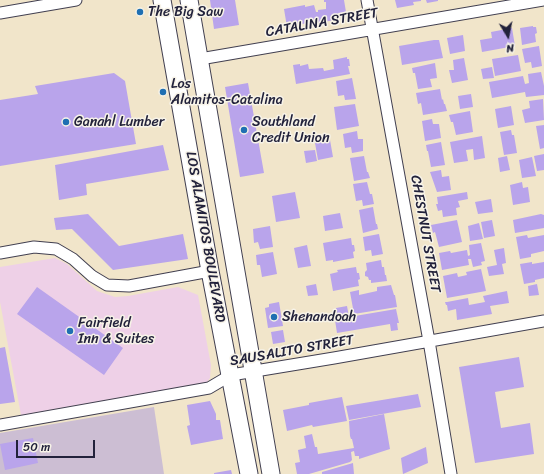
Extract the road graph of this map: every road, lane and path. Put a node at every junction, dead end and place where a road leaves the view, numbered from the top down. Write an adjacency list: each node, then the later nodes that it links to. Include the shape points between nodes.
1 (76, 0): 6 (street)
2 (162, 0): 10 (main road, LOS ALAMITOS BOULEVARD)
3 (189, 0): 8 (main road, LOS ALAMITOS BOULEVARD)
4 (367, 0): 7 (street, CHESTNUT STREET)
5 (544, 0): 7 (street, CATALINA STREET)
6 (0, 13)
7 (372, 30): 8 (street, CATALINA STREET); 12 (street, CHESTNUT STREET)
8 (200, 59): 13 (main road, LOS ALAMITOS BOULEVARD)
9 (0, 253): 10 (street, via 34,247 56,249 107,285 129,286)
10 (210, 271): 14 (main road, LOS ALAMITOS BOULEVARD)
11 (544, 321): 12 (street, SAUSALITO STREET)
12 (429, 342): 13 (street, SAUSALITO STREET); 18 (street, CHESTNUT STREET)
13 (253, 372): 14 (street, SAUSALITO STREET); 17 (main road, LOS ALAMITOS BOULEVARD)
14 (231, 375): 15 (street, SAUSALITO STREET, via 209,388); 16 (main road, LOS ALAMITOS BOULEVARD)
15 (0, 425)
16 (249, 474)
17 (270, 474)
18 (451, 474)

